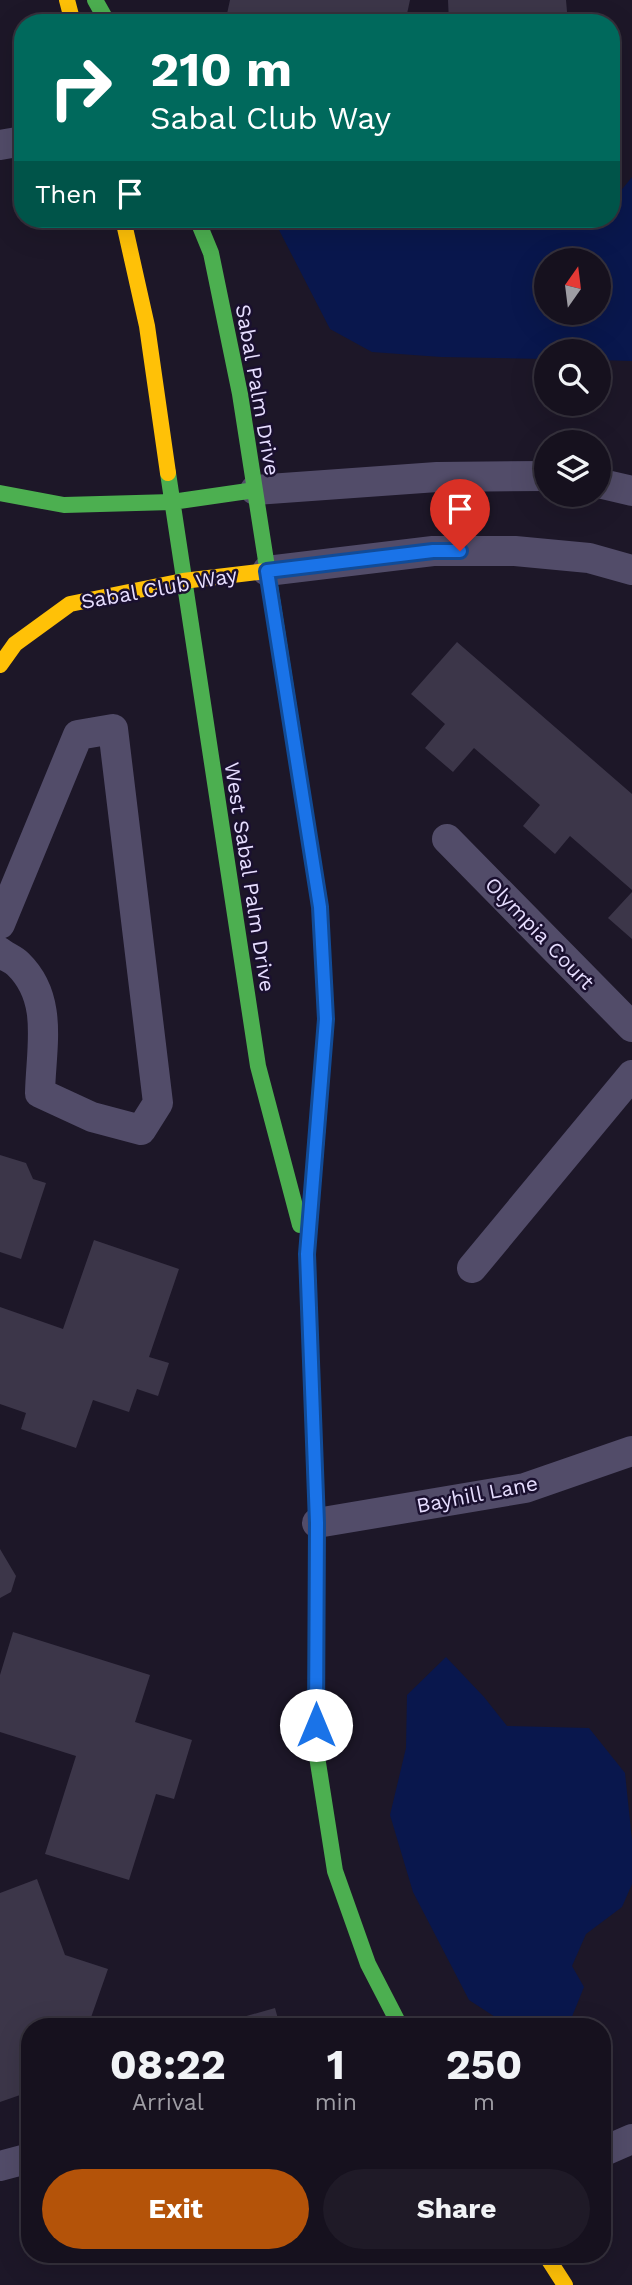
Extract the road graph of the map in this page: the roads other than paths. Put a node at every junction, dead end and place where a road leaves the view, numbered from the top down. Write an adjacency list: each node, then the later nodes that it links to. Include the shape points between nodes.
1 (126, 228): 8 (street, via 147,326)
2 (201, 228): 5 (street, Sabal Palm Drive, via 211,253)
3 (534, 476): 5 (street, via 437,477)
4 (611, 486): 6 (street)
5 (255, 490): 8 (street); 10 (street, Sabal Palm Drive)
6 (632, 491)
7 (0, 493): 8 (street, via 64,505)
8 (172, 502): 11 (street, West Sabal Palm Drive)
9 (632, 570): 10 (street, Sabal Club Way, via 589,558 515,551 433,551)
10 (267, 571): 11 (street, Sabal Club Way); 18 (street, West Sabal Palm Drive, via 320,907 326,1019)
11 (183, 581): 12 (street, Sabal Club Way, via 70,604 15,644); 18 (street, West Sabal Palm Drive, via 258,1066)
12 (0, 665)
13 (447, 839): 16 (street, Olympia Court)
14 (0, 924): 15 (street, via 78,735 113,729 158,1103 141,1130 92,1116 40,1093 43,1012 37,987 16,961)
15 (0, 952)
16 (632, 1027)
17 (632, 1075): 19 (street)
18 (307, 1254): 21 (street, West Sabal Palm Drive)
19 (472, 1268)
20 (632, 1451): 21 (street, Bayhill Lane, via 525,1488)
21 (317, 1523): 22 (street, West Sabal Palm Drive, via 316,1750 335,1871 368,1964)
22 (396, 2018)
23 (632, 2139): 24 (street)
24 (611, 2148)
25 (21, 2160): 26 (street)
26 (0, 2166)
27 (551, 2263): 28 (street)
28 (565, 2285)

